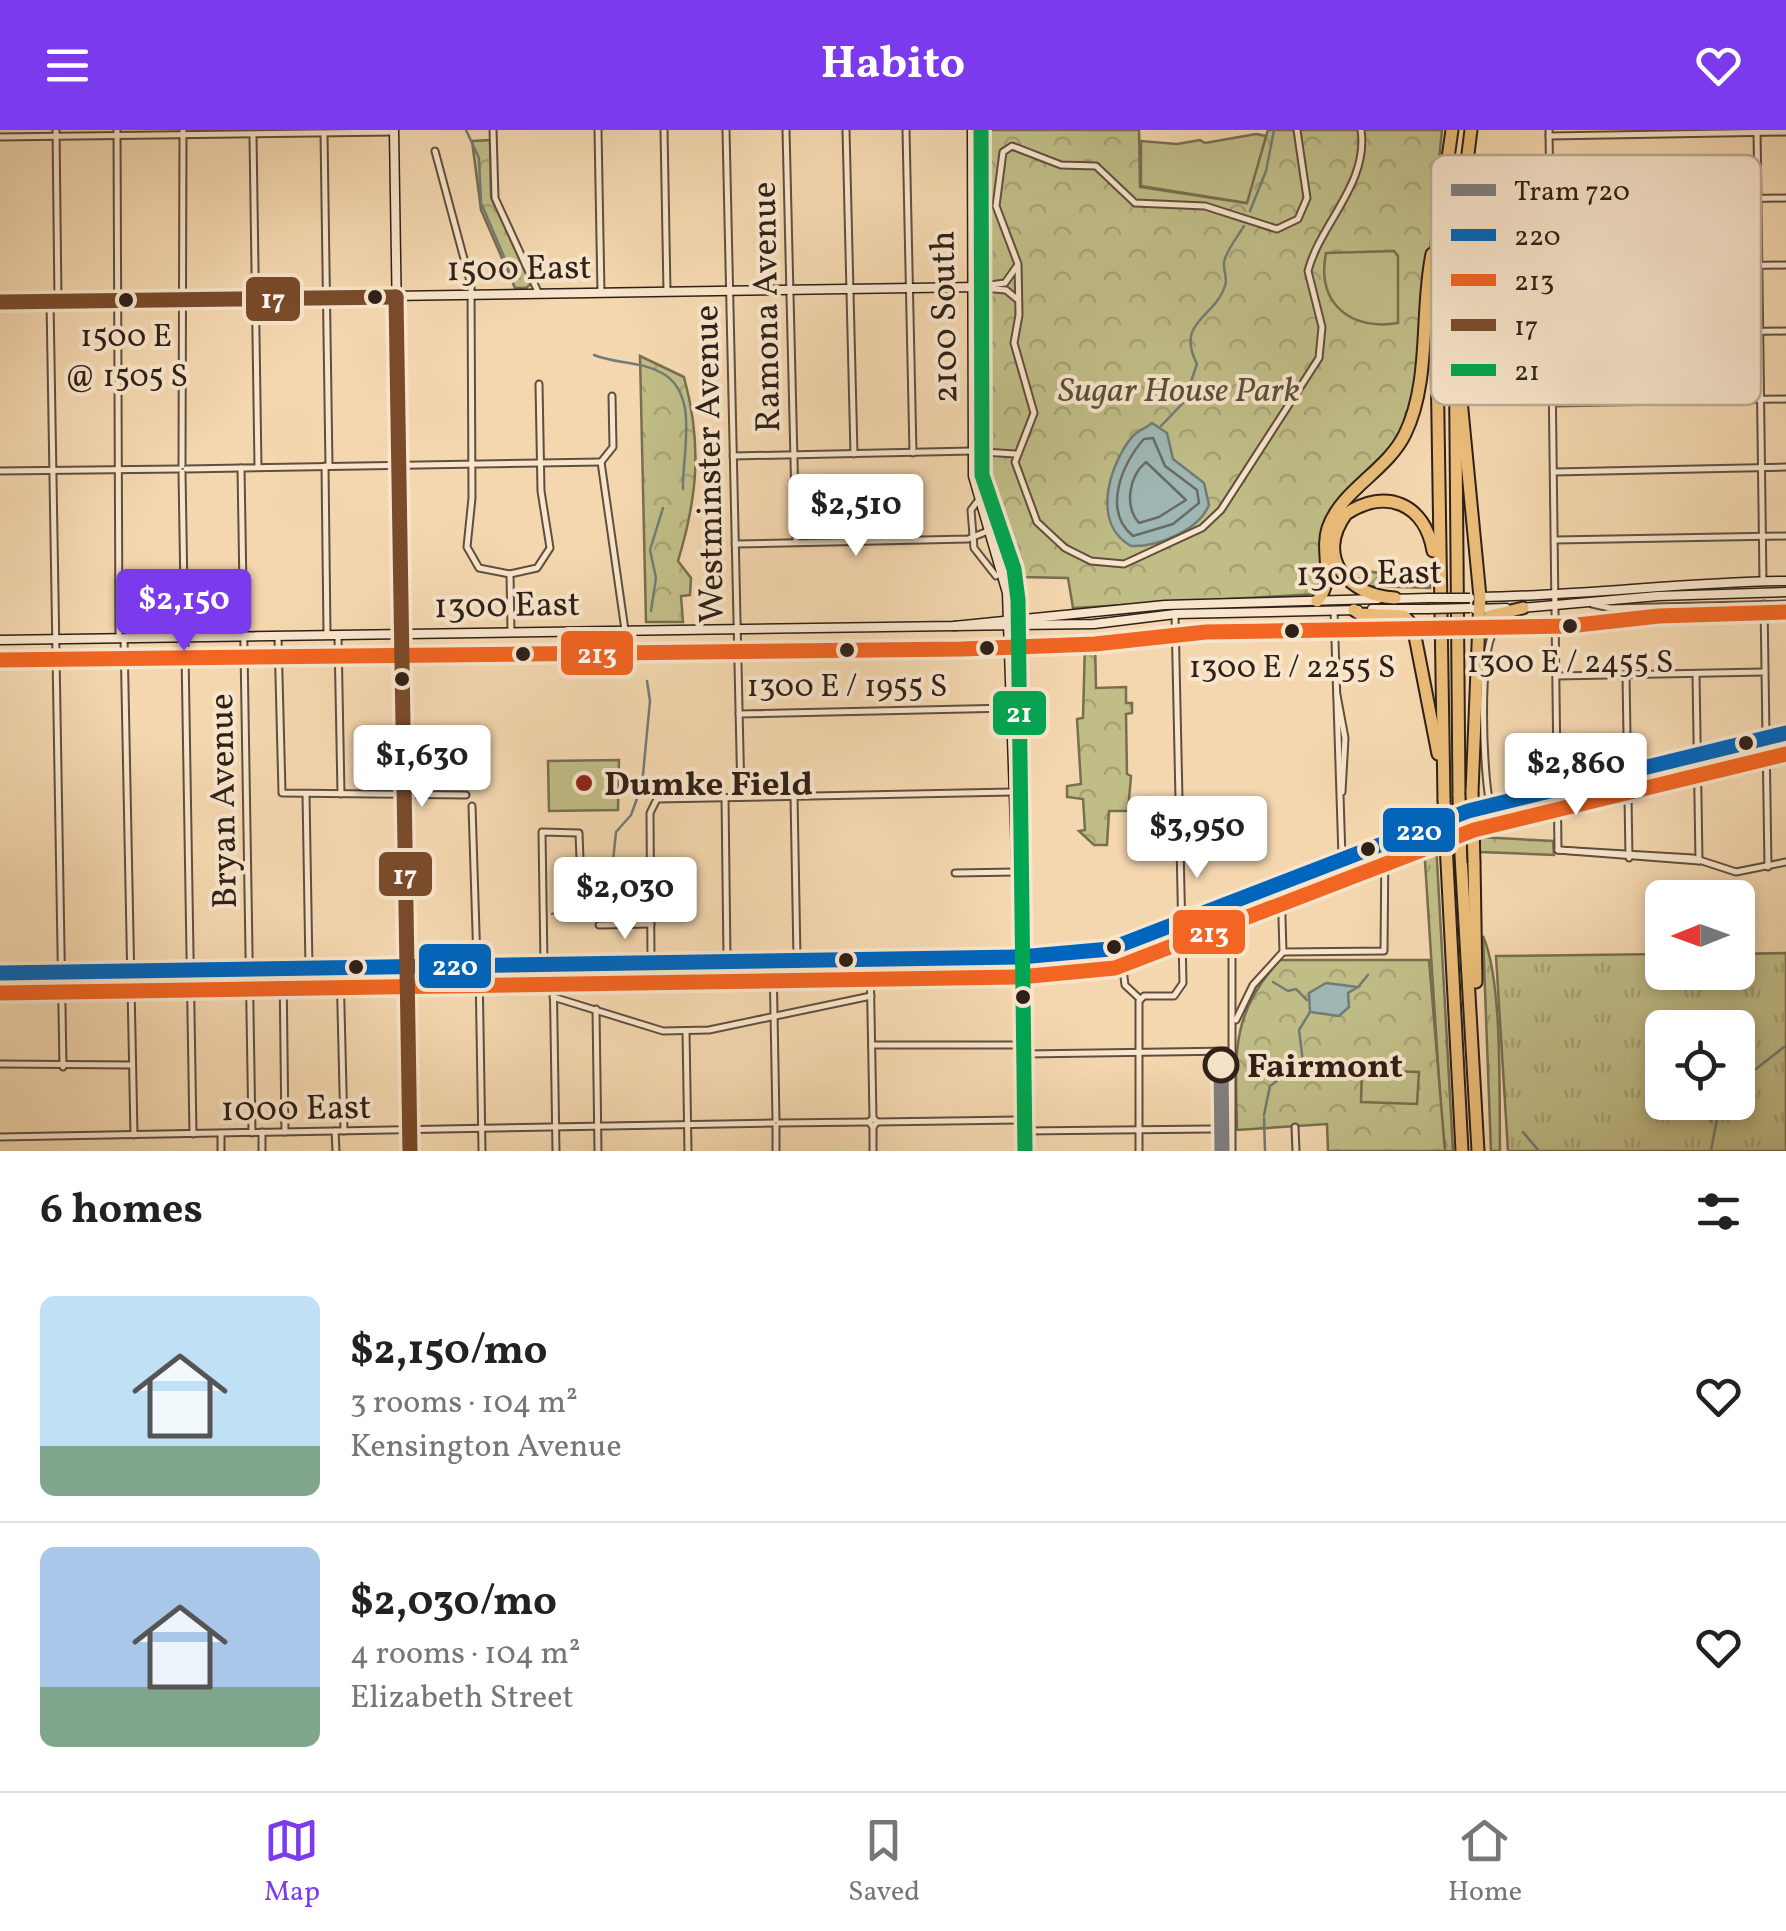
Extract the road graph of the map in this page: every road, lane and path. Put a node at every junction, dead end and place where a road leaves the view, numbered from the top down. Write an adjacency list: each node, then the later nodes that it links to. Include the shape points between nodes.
1 (493, 130): 38 (street, via 495,198)
2 (598, 130): 37 (street)
3 (664, 130): 36 (street)
4 (726, 130): 34 (street, Westminster Avenue)
5 (786, 130): 35 (street, Ramona Avenue)
6 (846, 130): 33 (street)
7 (906, 130): 32 (street)
8 (972, 130): 31 (main road, 2100 South)
9 (981, 130): 31 (main road, 2100 South)
10 (1297, 130): 28 (street, via 1308,198 1298,218 1277,229 1206,206 1135,203 1096,166 1060,165 1012,146 1004,152 996,206)
11 (1361, 130): 61 (street, via 1339,214 1308,271 1322,326 1319,358 1212,520 1124,564 1077,556 1037,522)
12 (1452, 130): 25 (highway)
13 (1471, 130): 26 (highway)
14 (394, 131): 21 (street); 40 (main road)
15 (1757, 131): 17 (street); 20 (street)
16 (183, 132): 19 (street); 22 (street); 44 (street)
17 (1786, 132)
18 (56, 133): 19 (street); 23 (street); 46 (street)
19 (117, 133): 43 (street)
20 (1549, 133)
21 (324, 134): 22 (street); 42 (street)
22 (253, 135): 41 (street)
23 (0, 137)
24 (435, 151): 39 (street, via 466,256)
25 (1448, 155)
26 (1468, 155)
27 (1431, 258): 87 (highway, via 1412,418 1390,457 1333,517)
28 (1018, 264): 31 (street, via 1005,283); 45 (street)
29 (1786, 264): 30 (street)
30 (1761, 265)
31 (975, 287): 32 (main road, 1500 East); 45 (street, 1500 East, via 1006,290); 59 (main road, 2100 South)
32 (910, 288): 33 (main road, 1500 East); 58 (street)
33 (850, 289): 35 (main road, 1500 East); 60 (street)
34 (730, 290): 35 (main road, 1500 East); 36 (main road, 1500 East); 63 (street, Westminster Avenue)
35 (790, 290): 62 (street, Ramona Avenue)
36 (667, 292): 37 (main road, 1500 East)
37 (601, 293): 38 (main road, 1500 East)
38 (539, 294): 39 (main road, 1500 East)
39 (470, 295): 40 (main road, 1500 East); 66 (street)
40 (396, 296): 42 (main road, 1500 East); 67 (main road)
41 (256, 298): 42 (main road, 1500 East); 44 (main road, 1500 East); 70 (street)
42 (326, 298): 68 (street)
43 (117, 300): 44 (main road, 1500 East); 46 (main road, 1500 East); 75 (street)
44 (183, 300): 73 (street)
45 (1019, 300): 61 (street, via 1014,343 1034,412)
46 (54, 301): 47 (main road, 1500 East); 74 (street)
47 (0, 302)
48 (1786, 331): 49 (street)
49 (1761, 332)
50 (539, 384): 65 (street)
51 (612, 396): 64 (street, via 613,447)
52 (1786, 399): 53 (street)
53 (1761, 400): 71 (street)
54 (1439, 405): 91 (highway)
55 (1455, 405): 137 (highway)
56 (1459, 405): 97 (highway)
57 (1553, 405): 77 (street)
58 (913, 452): 59 (street); 60 (street)
59 (977, 452): 61 (street); 78 (main road, 2100 South); 79 (main road, 2100 South)
60 (854, 454): 62 (street)
61 (1015, 454)
62 (794, 455): 63 (street); 85 (street, Ramona Avenue)
63 (733, 456): 86 (street, Westminster Avenue)
64 (601, 462): 65 (street); 107 (street)
65 (540, 463): 66 (street); 88 (street, via 549,553 537,568)
66 (472, 464): 67 (street); 88 (street, via 470,557 484,570)
67 (399, 465): 68 (street); 109 (main road)
68 (327, 466): 70 (street); 111 (street)
69 (242, 468): 70 (street); 73 (street); 113 (street, Bryan Avenue)
70 (258, 468)
71 (1762, 468): 72 (street); 77 (street); 81 (street)
72 (1786, 468)
73 (182, 469): 75 (street); 115 (street)
74 (52, 470): 75 (street); 76 (street); 117 (street)
75 (117, 470): 116 (street)
76 (0, 471)
77 (1554, 472): 84 (street)
78 (977, 502): 80 (main road, 2100 South); 83 (street, 2100 South)
79 (998, 527): 80 (street); 105 (main road, 2100 South, via 1016,572)
80 (988, 531): 83 (street); 105 (main road, 2100 South)
81 (1763, 536): 82 (street); 84 (street); 90 (street)
82 (1786, 536)
83 (972, 538): 85 (street); 89 (street, via 978,557)
84 (1555, 540): 96 (street)
85 (796, 542): 86 (street)
86 (735, 544): 110 (street, Westminster Avenue)
87 (1326, 551): 95 (highway, via 1326,588); 101 (highway)
88 (510, 574): 108 (street)
89 (996, 576)
90 (1764, 582): 92 (main road, 1300 East); 93 (main road); 96 (main road, 1300 East, via 1657,585)
91 (1439, 584): 94 (highway, via 1424,520 1390,500 1360,505 1338,525 1334,562 1351,586); 136 (highway)
92 (1786, 587): 93 (main road, 1300 East)
93 (1710, 594): 98 (main road, 1300 East)
94 (1396, 598): 97 (main road, 1300 East, bridge); 101 (main road, 1300 East)
95 (1317, 601): 101 (main road, 1300 East); 103 (main road, 1300 East)
96 (1556, 602): 97 (main road, 1300 East); 98 (main road, 1300 East); 102 (main road, 1300 East); 123 (street)
97 (1475, 603): 102 (main road, 1300 East); 104 (main road, 1300 East, bridge); 119 (highway)
98 (1592, 604): 99 (street)
99 (1764, 604): 100 (street); 120 (street)
100 (1786, 604)
101 (1334, 605): 103 (main road, 1300 East); 104 (main road, 1300 East); 148 (street, via 1346,742)
102 (1523, 608): 119 (highway, via 1490,616)
103 (1175, 609): 105 (main road, 1300 East, via 1094,624); 158 (street)
104 (1354, 610): 136 (highway, via 1404,616 1413,626)
105 (1013, 622): 110 (main road, 1300 East); 124 (main road, 2100 South); 128 (main road, 2100 South)
106 (1495, 628): 142 (street, via 1486,672)
107 (625, 630): 108 (main road, 1300 East); 110 (main road, 1300 East)
108 (511, 631): 109 (main road, 1300 East)
109 (401, 632): 112 (main road, 1300 East); 135 (main road)
110 (737, 632): 125 (street, Westminster Avenue)
111 (327, 633): 112 (main road, 1300 East); 114 (main road, 1300 East)
112 (338, 633): 134 (street)
113 (244, 634): 114 (main road, 1300 East); 115 (main road, 1300 East); 175 (street, Bryan Avenue)
114 (278, 634): 133 (street, via 284,794)
115 (184, 635): 116 (main road, 1300 East); 176 (street)
116 (121, 636): 117 (main road, 1300 East); 177 (street)
117 (54, 638): 118 (main road, 1300 East); 178 (street)
118 (0, 640)
119 (1480, 640): 137 (highway)
120 (1764, 672): 121 (street); 127 (street)
121 (1696, 673): 122 (street); 129 (street)
122 (1626, 674): 123 (street); 130 (street)
123 (1557, 676): 131 (street)
124 (1012, 708): 125 (street); 128 (main road); 132 (main road, 2100 South)
125 (739, 714): 141 (street, Westminster Avenue)
126 (1786, 732): 127 (main road)
127 (1766, 737): 129 (main road); 151 (street)
128 (1020, 754): 145 (main road, 2100 South)
129 (1696, 754): 130 (main road); 149 (street)
130 (1628, 770): 131 (main road); 147 (street)
131 (1558, 788): 142 (main road); 147 (street, via 1558,850)
132 (1014, 792): 139 (street); 144 (main road, 2100 South)
133 (306, 794): 134 (street); 173 (street)
134 (341, 794): 135 (street)
135 (403, 794): 138 (street); 171 (main road)
136 (1444, 794): 231 (highway, bridge)
137 (1465, 794): 195 (highway, bridge, via 1474,863); 195 (highway, bridge, via 1460,838)
138 (466, 795)
139 (794, 796): 141 (street); 166 (street)
140 (725, 797): 141 (street); 159 (street, via 659,798 650,813); 167 (street)
141 (741, 797)
142 (1490, 804): 146 (main road)
143 (472, 806): 170 (street)
144 (1016, 819): 145 (main road); 152 (main road, 2100 South)
145 (1021, 840): 157 (main road, 2100 South)
146 (1385, 844): 148 (main road); 162 (street, via 1384,951)
147 (1629, 856): 149 (street)
148 (1342, 860): 155 (main road)
149 (1698, 861): 151 (street, via 1736,872)
150 (1786, 862): 151 (street)
151 (1768, 867)
152 (1016, 872): 153 (street); 157 (main road, 2100 South)
153 (956, 873)
154 (581, 884): 169 (street, via 578,834 543,832)
155 (1281, 884): 156 (main road); 162 (street)
156 (1232, 903): 158 (main road); 185 (street)
157 (1019, 922): 163 (main road, 2100 South)
158 (1181, 922): 161 (main road); 182 (street, via 1182,989)
159 (650, 924): 160 (street); 168 (street)
160 (599, 925)
161 (1120, 946): 163 (main road); 182 (street, via 1126,987)
162 (1283, 952): 185 (street, via 1253,985)
163 (1020, 957): 164 (main road); 186 (main road, 2100 South)
164 (870, 960): 166 (main road); 180 (street)
165 (773, 961): 166 (main road); 167 (main road); 184 (street)
166 (797, 961)
167 (727, 962): 168 (main road)
168 (651, 963): 169 (main road)
169 (548, 965): 170 (main road); 181 (street)
170 (478, 966): 171 (main road); 205 (street)
171 (406, 967): 174 (main road); 204 (main road)
172 (282, 968): 173 (main road); 175 (main road); 212 (street)
173 (309, 968): 174 (main road)
174 (340, 968): 208 (street)
175 (249, 969): 176 (main road); 210 (street, Bryan Avenue)
176 (190, 970): 177 (main road); 214 (street)
177 (130, 971): 178 (main road); 194 (street)
178 (60, 972): 179 (main road); 193 (street)
179 (0, 973)
180 (871, 996): 184 (street); 188 (street)
181 (554, 997): 183 (street); 202 (street)
182 (1140, 999): 190 (street)
183 (596, 1008): 187 (street, via 648,1030); 200 (street)
184 (774, 1016): 187 (street); 198 (street)
185 (1235, 1022): 191 (street)
186 (1022, 1028): 189 (main road, 2100 South); 189 (main road, 2100 South)
187 (686, 1031): 199 (street)
188 (872, 1046): 189 (street); 197 (street)
189 (1022, 1046): 190 (street); 196 (main road, 2100 South); 209 (main road, 2100 South)
190 (1138, 1050): 191 (street); 206 (street)
191 (1232, 1051): 229 (street)
192 (0, 1064): 193 (street)
193 (63, 1066): 194 (street)
194 (132, 1066): 215 (street)
195 (1475, 1111): 232 (highway)
196 (1020, 1120): 197 (street, 1000 East); 217 (main road, 2100 South)
197 (873, 1122): 198 (street, 1000 East); 227 (street)
198 (776, 1123): 199 (street, 1000 East); 226 (street)
199 (687, 1124): 200 (street, 1000 East); 225 (street)
200 (597, 1126): 202 (street, 1000 East); 224 (street)
201 (1295, 1127): 230 (street)
202 (556, 1128): 205 (street, 1000 East); 223 (street)
203 (1211, 1129): 206 (street)
204 (409, 1130): 205 (street, 1000 East); 208 (street, 1000 East); 221 (main road)
205 (482, 1130): 222 (street)
206 (1139, 1130): 209 (street); 228 (street)
207 (335, 1131): 208 (street, 1000 East); 212 (street, 1000 East); 220 (street)
208 (344, 1131)
209 (1024, 1131): 217 (main road, 2100 South)
210 (252, 1132): 211 (street, 1000 East); 213 (street, 1000 East)
211 (262, 1132): 212 (street, 1000 East); 219 (street)
212 (286, 1132)
213 (221, 1133): 214 (street, 1000 East); 218 (street)
214 (194, 1134): 215 (street, 1000 East)
215 (134, 1135): 216 (street, 1000 East)
216 (0, 1137)
217 (1023, 1150)
218 (221, 1151)
219 (262, 1151)
220 (336, 1151)
221 (410, 1151)
222 (482, 1151)
223 (556, 1151)
224 (598, 1151)
225 (688, 1151)
226 (776, 1151)
227 (873, 1151)
228 (1139, 1151)
229 (1232, 1151)
230 (1296, 1151)
231 (1462, 1151)
232 (1478, 1151)

